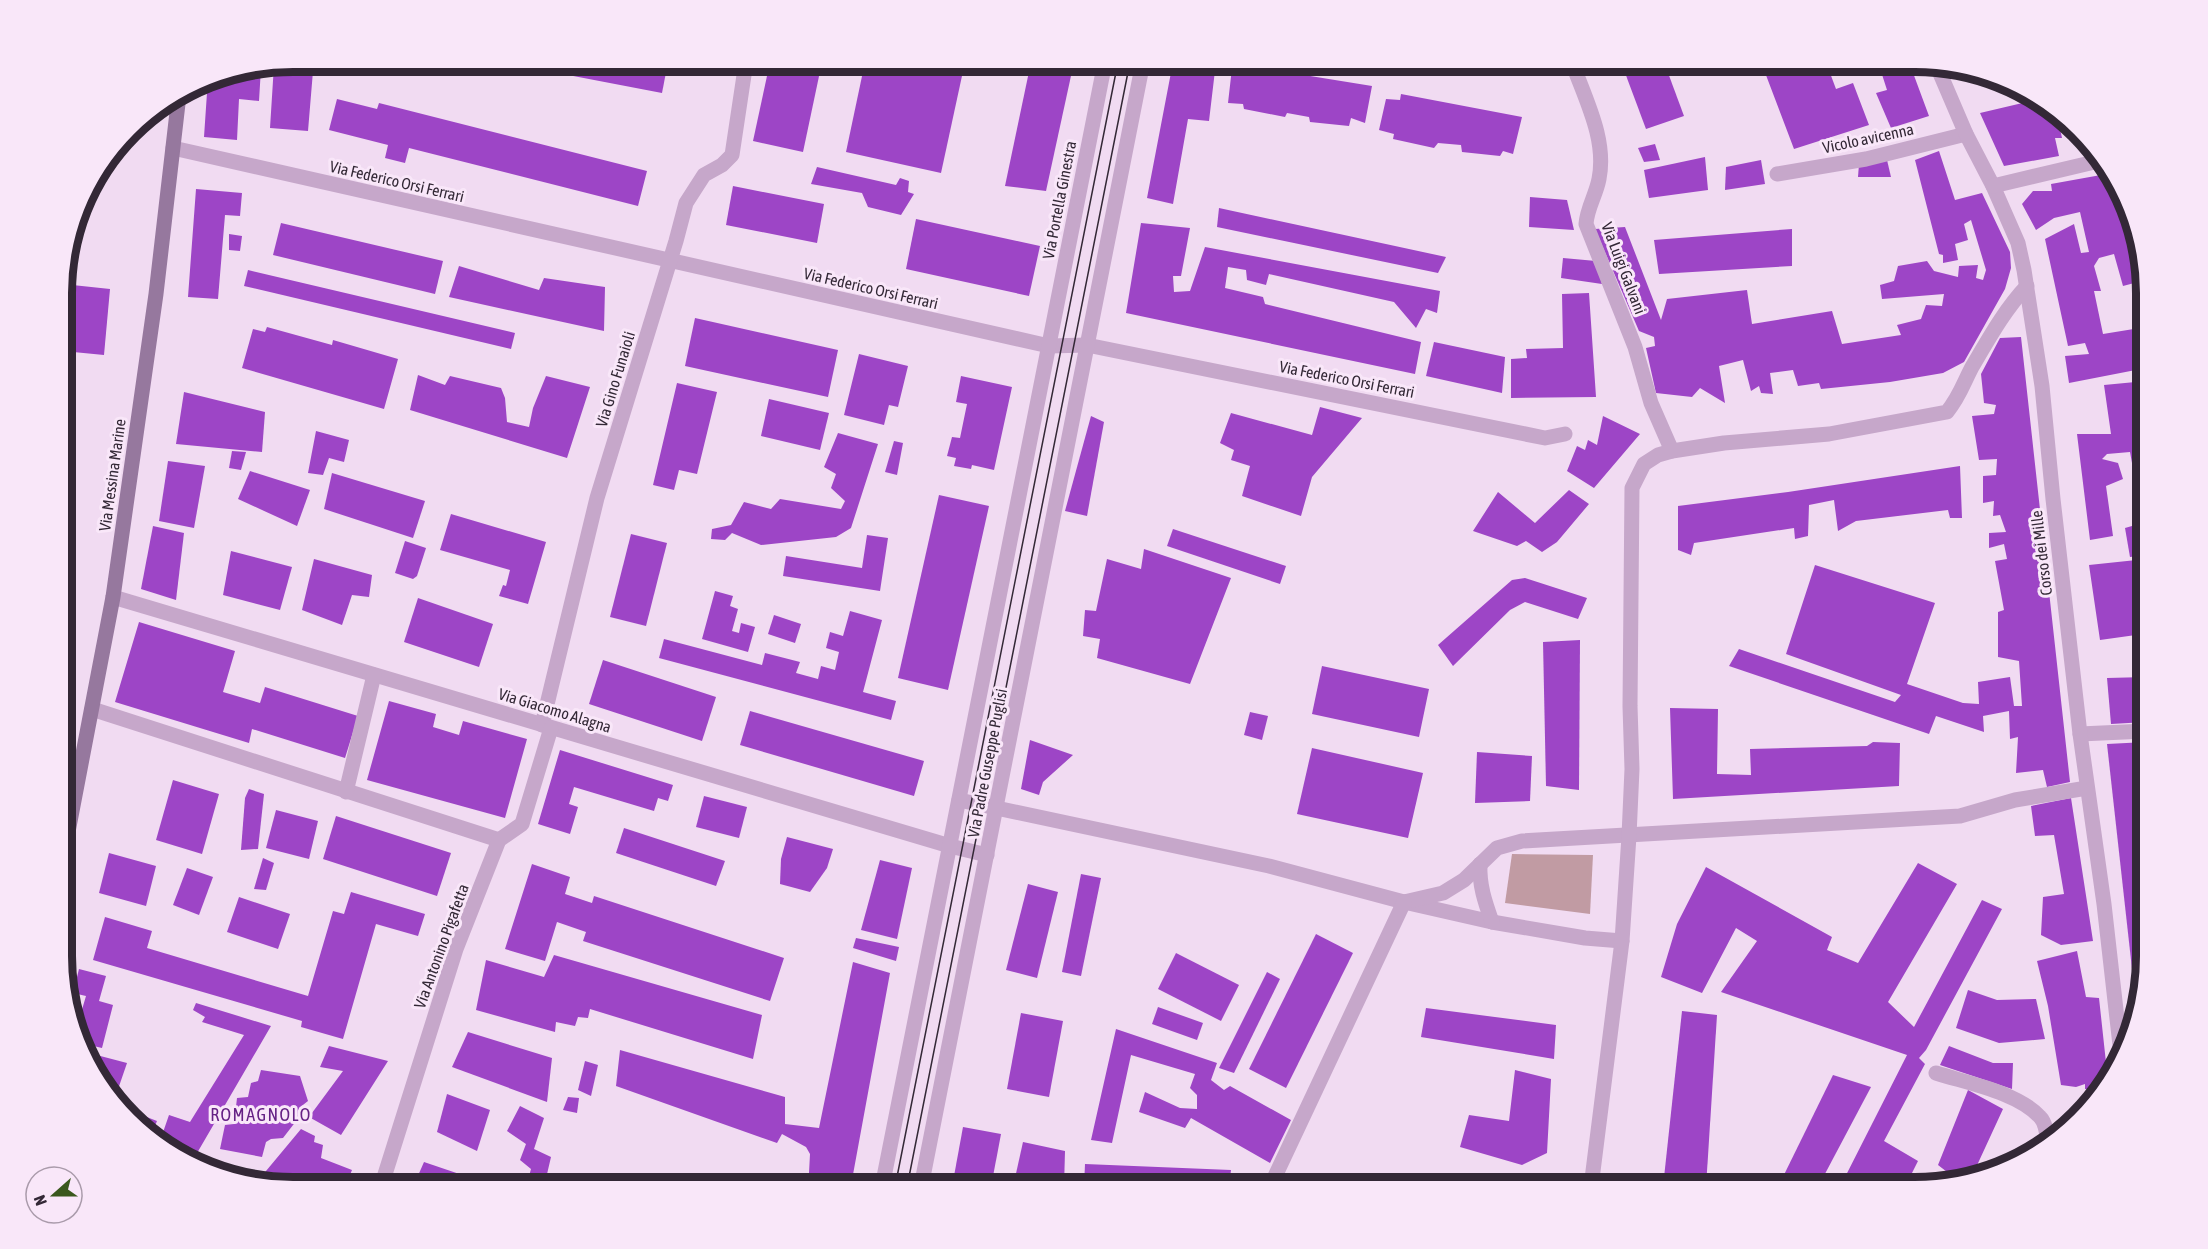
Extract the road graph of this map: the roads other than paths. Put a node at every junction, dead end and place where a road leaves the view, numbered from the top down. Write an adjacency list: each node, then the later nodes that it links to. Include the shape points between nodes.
1 (744, 72): 12 (street, Via Gino Funaioli, via 732,155 704,175 686,203)
2 (1103, 72): 15 (street, Via Portella Ginestra)
3 (1141, 72): 14 (street)
4 (1576, 72): 17 (street, Via Luigi Galvani, via 1599,138 1601,163 1586,224)
5 (1940, 73): 7 (street, Corso dei Mille)
6 (178, 104): 8 (main road, Via Messina Marine)
7 (1966, 134): 10 (street, Vicolo avicenna, via 1866,159); 11 (street, Corso dei Mille)
8 (173, 148): 12 (street, Via Federico Orsi Ferrari); 18 (main road, Via Messina Marine)
9 (2093, 162): 11 (street)
10 (1777, 174)
11 (1993, 186): 13 (street, Corso dei Mille, via 2018,243)
12 (670, 262): 15 (street, Via Federico Orsi Ferrari); 21 (street, Via Gino Funaioli, via 597,498)
13 (2026, 286): 17 (street, via 1947,412 1829,434); 23 (street, Corso dei Mille, via 2042,386)
14 (1087, 345): 15 (street, Via Federico Orsi Ferrari); 16 (street, Via Federico Orsi Ferrari, via 1545,438); 27 (street, Via Padre Guseppe Puglisi)
15 (1049, 346): 26 (street, Via Padre Guseppe Puglisi)
16 (1564, 434)
17 (1672, 451): 29 (street, via 1644,464 1632,488)
18 (113, 597): 19 (street, Via Giacomo Alagna); 20 (main road, Via Messina Marine)
19 (374, 675): 21 (street, Via Giacomo Alagna); 25 (street)
20 (92, 709): 25 (street); 28 (main road, Via Messina Marine)
21 (546, 726): 30 (street, via 522,824); 31 (street, Via Giacomo Alagna)
22 (2136, 731): 23 (street)
23 (2080, 734): 24 (street, Corso dei Mille)
24 (2087, 788): 29 (street, via 2015,800 1960,816); 37 (street, Corso dei Mille)
25 (346, 792): 30 (street)
26 (959, 800): 27 (street); 31 (street, Via Padre Guseppe Puglisi)
27 (996, 808): 32 (street, Via Padre Guseppe Puglisi); 34 (street, via 1269,866)
28 (72, 812)
29 (1629, 836): 33 (street, via 1522,841 1497,848); 36 (street)
30 (499, 840): 40 (street, Via Antonino Pigafetta, via 456,949)
31 (950, 846): 32 (street, Via Giacomo Alagna); 41 (street, Via Padre Guseppe Puglisi)
32 (987, 855): 42 (street, Via Padre Guseppe Puglisi)
33 (1480, 864): 34 (street, via 1443,893); 35 (street, via 1479,878)
34 (1404, 902): 35 (street); 43 (street)
35 (1492, 922): 36 (street)
36 (1622, 941): 44 (street)
37 (2119, 1040)
38 (1936, 1073): 39 (street, via 2004,1094 2029,1107 2042,1118)
39 (2046, 1134)
40 (384, 1177)
41 (884, 1177)
42 (923, 1177)
43 (1275, 1177)
44 (1592, 1177)

